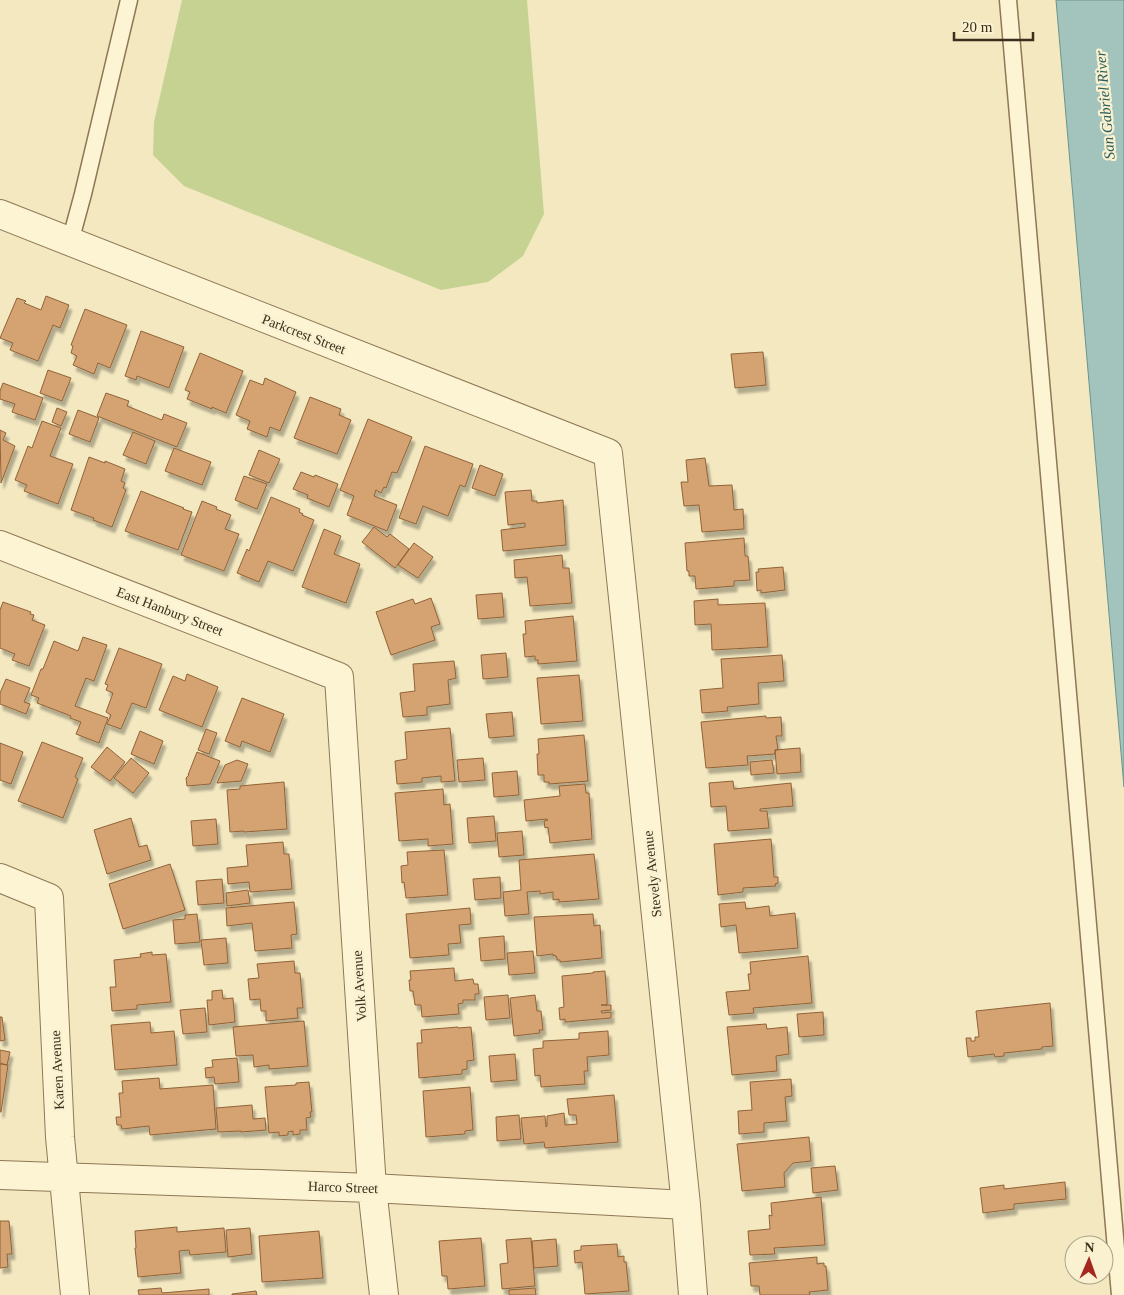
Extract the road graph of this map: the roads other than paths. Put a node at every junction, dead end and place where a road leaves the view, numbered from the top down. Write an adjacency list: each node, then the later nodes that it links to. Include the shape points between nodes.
1 (129, 0): 4 (lane)
2 (1008, 0): 16 (lane)
3 (0, 214): 4 (street, Parkcrest Street)
4 (70, 242): 5 (street, Parkcrest Street)
5 (608, 453): 12 (street, Stevely Avenue)
6 (0, 545): 7 (street, East Hanbury Street)
7 (339, 677): 11 (street, Volk Avenue)
8 (0, 878): 10 (street, Karen Avenue, via 49,898)
9 (0, 1175): 10 (street, Harco Street)
10 (64, 1177): 11 (street, Harco Street); 13 (street, Karen Avenue)
11 (372, 1188): 12 (street, Harco Street); 14 (street, Volk Avenue)
12 (686, 1205): 15 (street, Stevely Avenue)
13 (75, 1295)
14 (384, 1295)
15 (693, 1295)
16 (1120, 1295)

